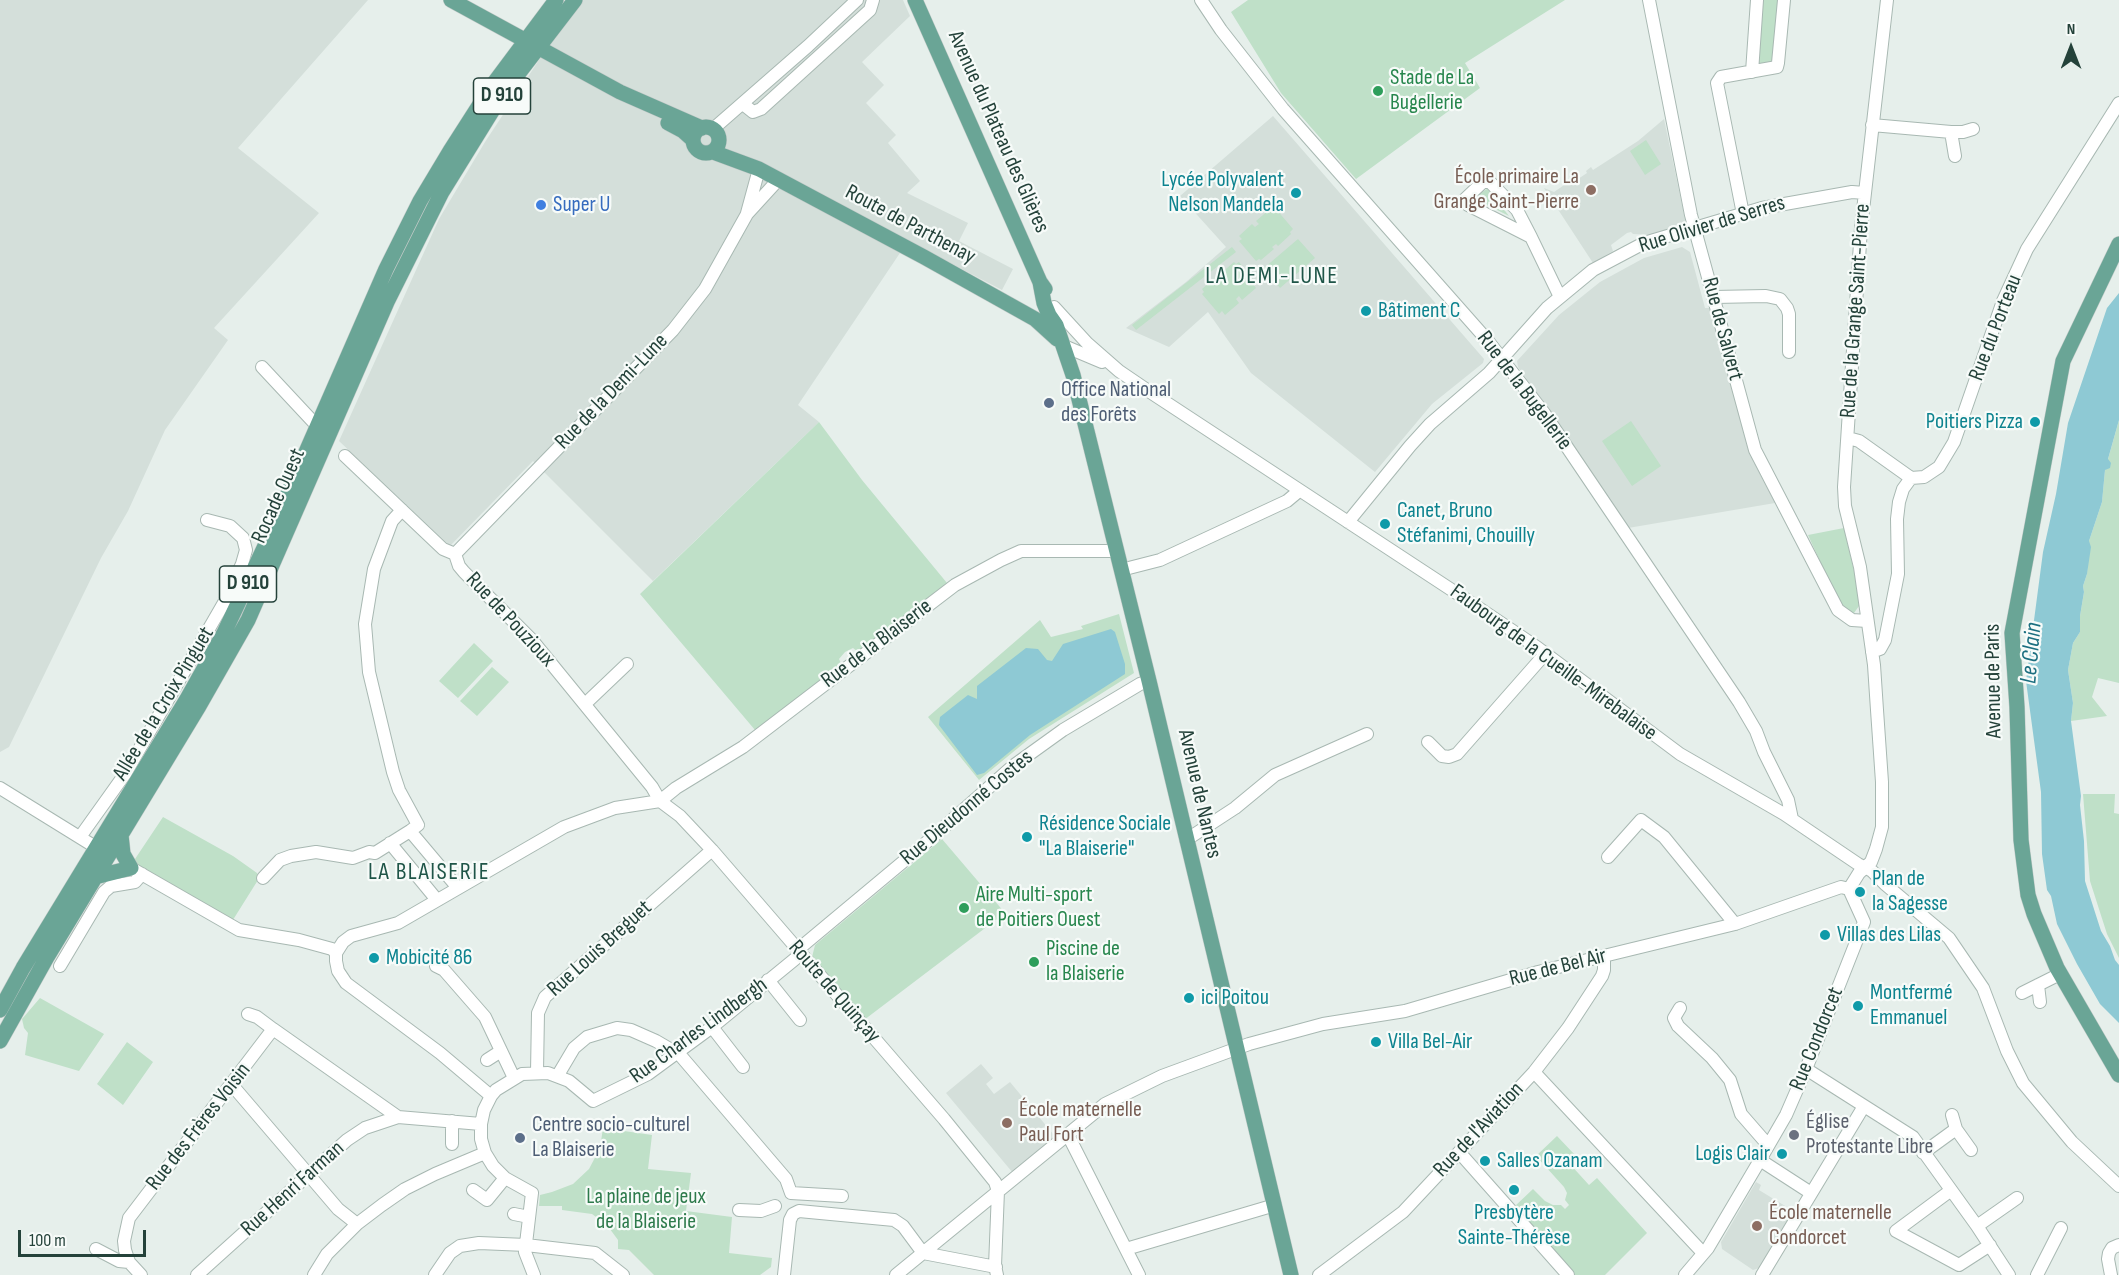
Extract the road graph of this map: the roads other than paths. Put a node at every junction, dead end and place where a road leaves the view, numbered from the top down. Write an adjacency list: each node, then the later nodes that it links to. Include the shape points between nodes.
1 (451, 0): 12 (main road, Route de Parthenay)
2 (556, 0): 12 (main road, D 910)
3 (575, 0): 12 (main road, Rocade Ouest / D 910)
4 (857, 0): 15 (street)
5 (873, 0): 15 (street, via 870,10 761,109 753,112)
6 (915, 0): 29 (main road, Avenue du Plateau des Glières)
7 (1201, 0): 38 (street, Rue de la Bugellerie, via 1283,109)
8 (1648, 0): 26 (street, Rue de Salvert)
9 (1757, 0): 13 (street)
10 (1784, 0): 13 (street, via 1778,63 1776,67)
11 (1887, 0): 16 (street, Rue de la Grange Saint-Pierre)
12 (530, 44): 19 (main road, Route de Parthenay, via 620,92 633,105 683,131); 41 (main road, Rocade Ouest / D 910, via 471,117 420,201 386,269); 64 (main road, Rocade Ouest / D 910, via 428,217 248,620)
13 (1752, 72): 25 (street, via 1721,77 1717,83)
14 (2119, 103): 44 (street, Rue du Porteau, via 2027,249 2003,301 1954,442 1932,473)
15 (743, 104): 19 (street)
16 (1872, 125): 18 (street); 23 (street, Rue de la Grange Saint-Pierre)
17 (1973, 129): 18 (street)
18 (1951, 132): 20 (street)
19 (708, 138): 21 (main road, Route de Parthenay)
20 (1955, 156)
21 (759, 169): 22 (main road, Route de Parthenay); 24 (street, Rue de la Demi-Lune)
22 (779, 179): 24 (street, Rue de la Demi-Lune); 33 (main road, Route de Parthenay)
23 (1865, 192): 25 (street, Rue Olivier de Serres, via 1789,202); 42 (street, Rue de la Grange Saint-Pierre)
24 (747, 214): 50 (street, Rue de la Demi-Lune, via 705,289 674,330)
25 (1743, 214): 26 (street, Rue Olivier de Serres)
26 (1695, 229): 30 (street, Rue Olivier de Serres, via 1628,251 1593,270); 31 (street, Rue de Salvert)
27 (1531, 237): 27 (street, via 1517,210 1490,182 1483,182 1465,199 1468,205); 30 (street)
28 (2119, 244): 84 (main road, Avenue de Paris, via 2063,361 2013,622 2021,840 2028,895)
29 (1040, 282): 32 (main road, Avenue du Plateau des Glières); 34 (main road, Avenue du Plateau des Glières, via 1045,306)
30 (1560, 297): 38 (street, Rue Olivier de Serres)
31 (1714, 297): 37 (street, via 1780,299 1789,314); 52 (street, Rue de Salvert, via 1758,459 1838,610 1852,620)
32 (1054, 307): 34 (main road, Avenue du Plateau des Glières); 35 (street)
33 (1038, 321): 34 (main road, Route de Parthenay); 36 (main road, Route de Parthenay)
34 (1056, 325): 35 (street); 36 (main road, Avenue de Nantes)
35 (1087, 343): 40 (street)
36 (1064, 346): 40 (street); 49 (main road, Avenue de Nantes)
37 (1789, 352)
38 (1502, 359): 48 (street, Rue Olivier de Serres, via 1430,424); 62 (street, Rue de la Bugellerie, via 1544,413 1739,702 1788,800)
39 (262, 367): 41 (street)
40 (1119, 371): 45 (street)
41 (318, 427): 68 (main road, Rocade Ouest / D 910, via 224,633)
42 (1848, 438): 44 (street, via 1859,441); 52 (street, Rue de la Grange Saint-Pierre, via 1844,497)
43 (345, 456): 46 (street, Rue de Pouzioux)
44 (1911, 478): 53 (street, via 1899,502 1898,574 1886,640 1880,650)
45 (1299, 491): 48 (street, Faubourg de la Cueille-Mirebalaise); 51 (street, via 1287,501 1160,560)
46 (402, 510): 50 (street, Rue de Pouzioux, via 443,549); 63 (street, via 392,521 374,569 365,624 369,672 393,772 418,825)
47 (207, 520): 65 (street, Allée de la Croix Pinguet, via 230,526 243,538 246,550 242,564 225,601 125,774)
48 (1348, 522): 54 (street, Faubourg de la Cueille-Mirebalaise)
49 (1117, 551): 51 (main road, Avenue de Nantes); 61 (street, Rue de la Blaiserie, via 1021,550 955,585 742,747)
50 (455, 554): 57 (street, Rue de Pouzioux, via 464,572 532,640)
51 (1121, 570): 56 (main road, Avenue de Nantes)
52 (1867, 621): 53 (street, Rue de la Grange Saint-Pierre)
53 (1872, 652): 71 (street, Rue de la Grange Saint-Pierre, via 1882,827)
54 (1545, 654): 59 (street, via 1457,754 1442,756); 62 (street, Faubourg de la Cueille-Mirebalaise, via 1680,754)
55 (627, 664): 57 (street)
56 (1149, 681): 66 (main road, Avenue de Nantes); 80 (street, Rue Dieudonné Costes, via 1064,730 1013,766 801,947)
57 (585, 704): 61 (street, Rue de Pouzioux)
58 (1366, 734): 66 (street, via 1275,775 1235,808)
59 (1428, 742)
60 (0, 788): 65 (street)
61 (660, 801): 69 (street, Route de Quinçay); 75 (street, via 615,808 573,824)
62 (1792, 819): 71 (street, Faubourg de la Cueille-Mirebalaise)
63 (410, 831): 67 (street); 75 (street)
64 (121, 835): 72 (main road, via 123,854); 73 (main road, Rocade Ouest / D 910)
65 (80, 837): 68 (street)
66 (1186, 840): 96 (main road, Avenue de Nantes)
67 (390, 843): 74 (street, via 375,853 353,858 316,852 291,856 280,860); 77 (street)
68 (97, 848): 90 (main road, Rocade Ouest / D 910)
69 (712, 850): 80 (street, Route de Quinçay); 102 (street, Rue Louis Breguet, via 545,997 538,1013)
70 (1608, 857): 78 (street, via 1641,820 1664,837)
71 (1866, 867): 76 (street); 125 (street, Faubourg de la Cueille-Mirebalaise, via 1949,938 1983,988 2023,1083 2072,1142)
72 (136, 871): 73 (main road); 79 (street, via 239,930 299,940); 82 (street, via 135,882 115,885 104,892)
73 (96, 877): 95 (main road, Rocade Ouest / D 910)
74 (263, 879)
75 (458, 888): 77 (street)
76 (1845, 888): 78 (street, Rue de Bel Air); 101 (street, Rue Condorcet, via 1864,922)
77 (437, 900): 79 (street, via 398,923 351,936)
78 (1735, 924): 81 (street, Rue de Bel Air)
79 (336, 953): 108 (street, via 338,971 346,983)
80 (801, 953): 85 (street, Rue Charles Lindbergh); 127 (street, Route de Quinçay, via 944,1119)
81 (1604, 956): 96 (street, Rue de Bel Air, via 1405,1011 1323,1024); 103 (street, Rue de l'Aviation, via 1602,976)
82 (60, 966)
83 (436, 966): 97 (street, via 485,1017)
84 (2060, 974): 86 (street); 105 (main road, Avenue de Paris)
85 (768, 980): 92 (street); 93 (street, Rue Charles Lindbergh)
86 (2038, 985): 87 (street); 88 (street)
87 (2022, 993)
88 (2040, 1002)
89 (1680, 1008): 117 (street, via 1674,1018 1678,1026 1730,1080 1741,1113)
90 (0, 1010)
91 (248, 1014): 94 (street)
92 (800, 1020)
93 (712, 1027): 98 (street, Rue Charles Lindbergh); 100 (street)
94 (273, 1029): 107 (street, Rue des Frères Voisin); 111 (street)
95 (0, 1041)
96 (1238, 1049): 115 (street, Rue de Bel Air, via 1162,1076 1106,1104); 132 (main road, Avenue de Nantes)
97 (501, 1051): 99 (street); 106 (street)
98 (677, 1053): 104 (street, Rue Charles Lindbergh, via 648,1074 592,1101); 104 (street, via 631,1030 617,1028 587,1036 574,1048); 130 (street, via 786,1179 791,1193)
99 (487, 1060)
100 (743, 1067)
101 (1806, 1069): 109 (street); 117 (street, Rue Condorcet)
102 (537, 1072): 104 (street); 106 (street)
103 (1534, 1072): 119 (street, Rue de l'Aviation); 146 (street)
104 (558, 1075)
105 (2119, 1075)
106 (514, 1078): 108 (street)
107 (232, 1085): 123 (street); 147 (street, Rue des Frères Voisin, via 129,1218 124,1241)
108 (491, 1096): 113 (street)
109 (1864, 1106): 121 (street, via 1913,1137); 129 (street)
110 (1952, 1115): 114 (street)
111 (398, 1117): 112 (street); 123 (street, Rue Henri Farman, via 365,1128)
112 (452, 1121): 113 (street); 116 (street)
113 (481, 1124): 120 (street)
114 (1956, 1129): 118 (street); 121 (street)
115 (1068, 1135): 127 (street, Rue de Bel Air); 143 (street)
116 (452, 1144)
117 (1768, 1145): 122 (street, Rue Condorcet)
118 (1971, 1150)
119 (1459, 1152): 150 (street); 161 (street, Rue de l'Aviation, via 1403,1212)
120 (485, 1153): 124 (street); 137 (street, via 405,1189)
121 (1923, 1153): 128 (street)
122 (1760, 1160): 129 (street); 146 (street, Rue Condorcet)
123 (308, 1174): 137 (street, via 338,1209); 152 (street, Rue Henri Farman)
124 (506, 1178): 126 (street, via 487,1200); 136 (street, via 532,1193)
125 (2119, 1186)
126 (473, 1190)
127 (998, 1191): 145 (street, Rue de Bel Air); 148 (street)
128 (1950, 1191): 138 (street); 141 (street, via 1896,1231 1959,1265)
129 (1811, 1193): 163 (street)
130 (842, 1196)
131 (2009, 1200): 138 (street)
132 (1275, 1205): 143 (street); 160 (main road, Avenue de Nantes)
133 (775, 1206): 134 (street, via 761,1211)
134 (739, 1210)
135 (514, 1214): 136 (street)
136 (529, 1217): 140 (street)
137 (357, 1224): 153 (street, via 327,1254)
138 (1977, 1226): 141 (street)
139 (2061, 1228): 149 (street)
140 (526, 1245): 154 (street, via 468,1243 450,1253); 155 (street); 156 (street, via 596,1253)
141 (1989, 1245): 164 (street)
142 (2119, 1245): 166 (street, via 2109,1253)
143 (1126, 1249): 159 (street)
144 (96, 1250): 147 (street)
145 (923, 1253): 148 (street); 157 (street, via 894,1220 799,1211 790,1220); 158 (street, Rue de Bel Air)
146 (1703, 1253): 162 (street, Rue Condorcet)
147 (129, 1262): 151 (street)
148 (996, 1271)
149 (2040, 1271): 165 (street)
150 (1565, 1274)
151 (141, 1275)
152 (197, 1275)
153 (314, 1275)
154 (435, 1275)
155 (534, 1275)
156 (623, 1275)
157 (784, 1275)
158 (896, 1275)
159 (1139, 1275)
160 (1291, 1275)
161 (1319, 1275)
162 (1685, 1275)
163 (1762, 1275)
164 (2009, 1275)
165 (2054, 1275)
166 (2111, 1275)

